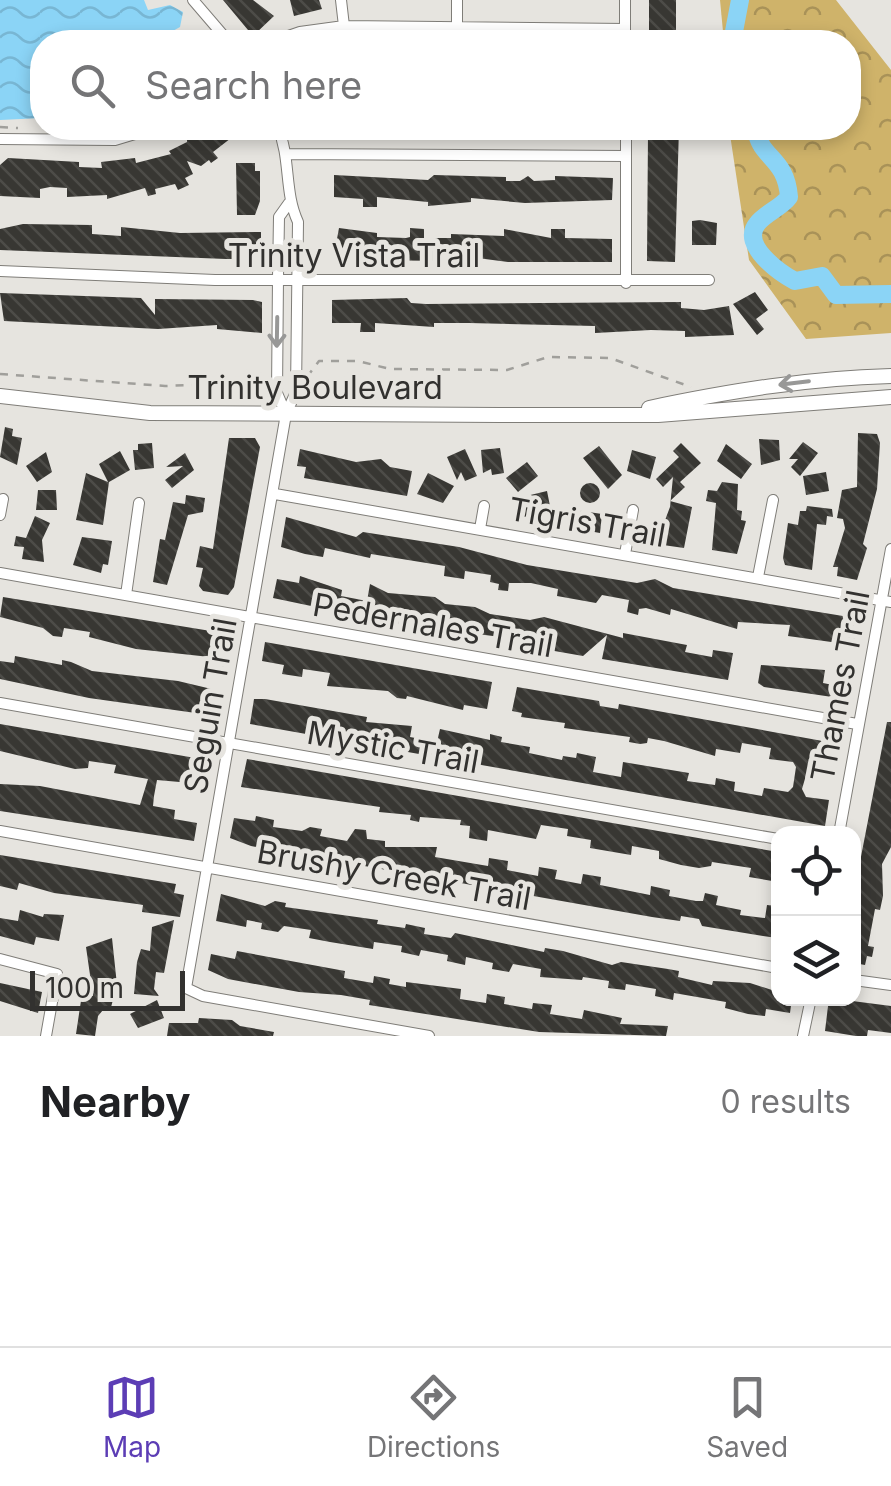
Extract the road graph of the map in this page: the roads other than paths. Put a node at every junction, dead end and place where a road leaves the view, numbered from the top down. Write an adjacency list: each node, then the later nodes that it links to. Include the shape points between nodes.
1 (193, 0): 8 (street)
2 (341, 0): 5 (street)
3 (457, 0): 6 (street)
4 (624, 0): 7 (street)
5 (344, 26): 6 (street); 9 (street)
6 (457, 28): 7 (street)
7 (626, 29)
8 (219, 30)
9 (315, 30)
10 (0, 139): 11 (street)
11 (30, 139)
12 (282, 140): 14 (street)
13 (626, 140): 15 (street)
14 (286, 154): 15 (street); 16 (street)
15 (626, 156): 21 (street)
16 (289, 203): 18 (street, via 280,217); 19 (street, Seguin Trail, via 298,222)
17 (0, 271): 18 (street, Trinity Vista Trail)
18 (278, 278): 19 (street, Trinity Vista Trail); 26 (street, one-way to 26, via 277,382)
19 (298, 279): 21 (street, Trinity Vista Trail); 26 (street, Seguin Trail, via 296,382)
20 (709, 280): 21 (street, Trinity Vista Trail)
21 (626, 282)
22 (891, 376): 25 (main road, Trinity Boulevard, one-way to 25, via 758,387)
23 (0, 396): 26 (main road, Trinity Boulevard, via 150,414)
24 (891, 397): 25 (main road, Trinity Boulevard)
25 (631, 412): 26 (main road, Trinity Boulevard)
26 (286, 414): 27 (street, Seguin Trail)
27 (274, 494): 34 (street, Tigris Trail); 41 (street, Seguin Trail)
28 (3, 499): 33 (street)
29 (773, 500): 38 (street)
30 (139, 503): 39 (street)
31 (484, 506): 34 (street)
32 (633, 510): 36 (street)
33 (0, 515)
34 (480, 529): 36 (street, Tigris Trail)
35 (891, 549): 40 (street, Thames Trail)
36 (625, 554): 38 (street, Tigris Trail)
37 (0, 573): 39 (street, Pedernales Trail)
38 (758, 577): 40 (street, Tigris Trail)
39 (126, 595): 41 (street, Pedernales Trail)
40 (887, 602): 43 (street, Thames Trail)
41 (252, 618): 43 (street, Pedernales Trail); 44 (street, Seguin Trail)
42 (0, 703): 44 (street, Mystic Trail)
43 (857, 724): 45 (street, Thames Trail)
44 (229, 743): 47 (street, Mystic Trail); 48 (street, Seguin Trail)
45 (840, 826)
46 (0, 831): 48 (street, Brushy Creek Trail)
47 (771, 838)
48 (206, 867): 50 (street, Brushy Creek Trail); 55 (street, Seguin Trail, via 186,988)
49 (0, 959): 54 (street, via 57,974)
50 (771, 967)
51 (861, 981): 52 (street)
52 (891, 984)
53 (809, 1006): 56 (street)
54 (46, 1036)
55 (428, 1036)
56 (803, 1036)

